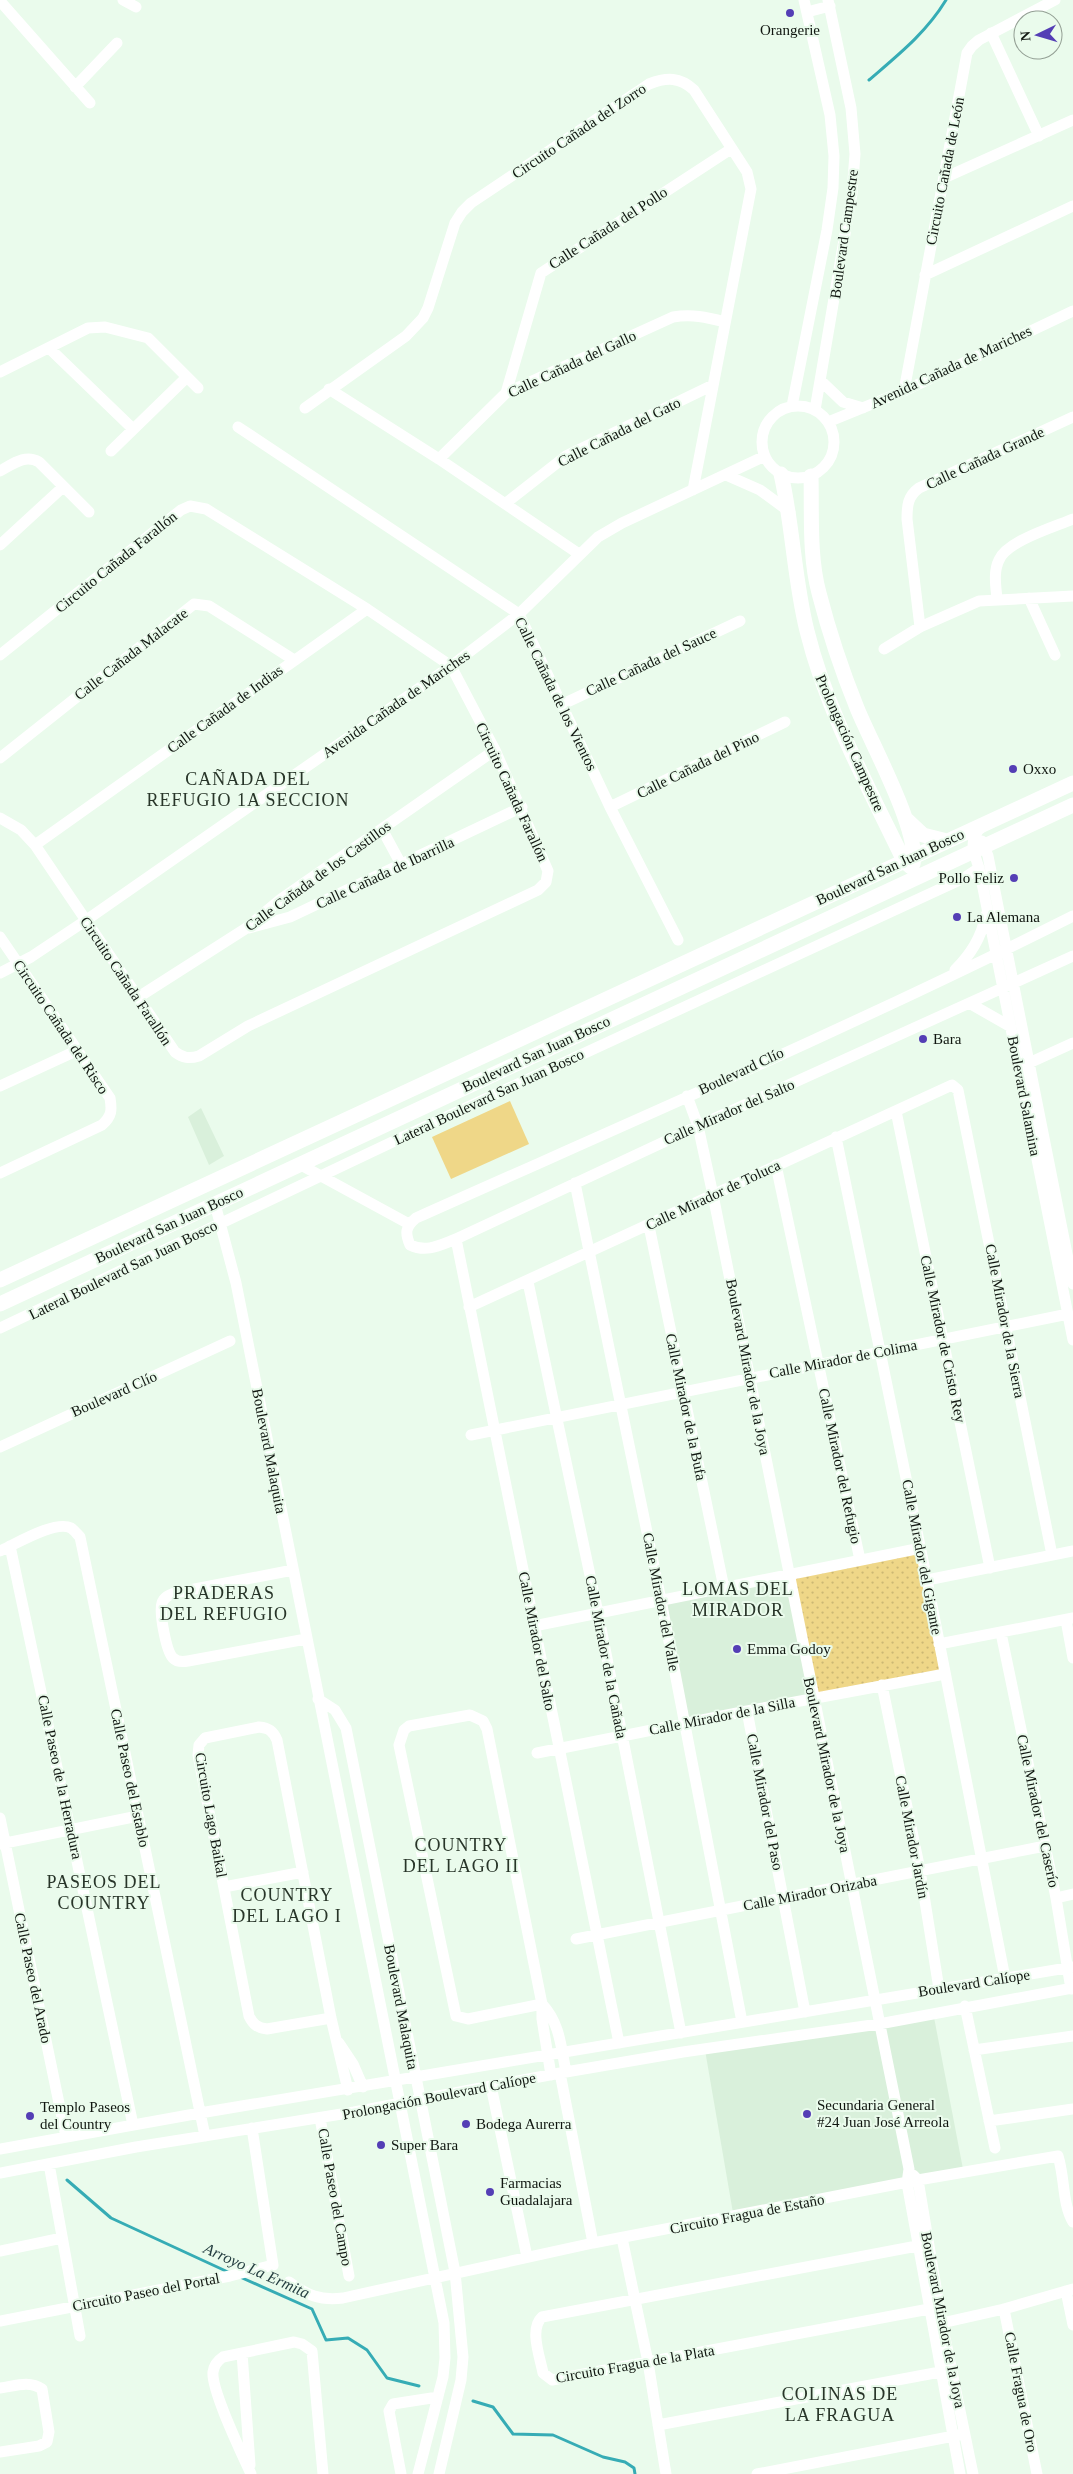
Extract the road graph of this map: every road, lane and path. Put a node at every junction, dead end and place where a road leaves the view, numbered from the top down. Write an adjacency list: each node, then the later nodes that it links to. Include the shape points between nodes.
1 (123, 0): 6 (street)
2 (804, 0): 7 (street, Boulevard Campestre)
3 (1055, 0): 8 (street, Circuito Cañada de León)
4 (0, 1): 10 (street)
5 (829, 3): 7 (street); 23 (street, Boulevard Campestre, via 851,108 855,154 851,202)
6 (136, 7)
7 (807, 12): 29 (street, Boulevard Campestre, via 830,115 833,188)
8 (990, 33): 13 (street); 15 (street, Circuito Cañada de León, via 967,53)
9 (117, 43): 10 (street)
10 (75, 87): 11 (street)
11 (90, 103)
12 (1073, 120): 13 (street)
13 (1039, 136): 15 (street)
14 (731, 149): 19 (street, Circuito Cañada del Zorro, via 747,172 751,189); 26 (street, Circuito Cañada del Zorro, via 694,90 685,82 662,79 649,84 471,203 455,223 423,318 406,336); 28 (street, Calle Cañada del Pollo, via 541,273)
15 (944, 178): 17 (street, Circuito Cañada de León)
16 (1073, 206): 17 (street)
17 (925, 275): 27 (street, Circuito Cañada de León)
18 (1073, 311): 27 (street, Avenida Cañada de Mariches)
19 (725, 322): 24 (street, Circuito Cañada del Zorro); 28 (street, Calle Cañada del Gallo, via 688,314 673,317)
20 (49, 348): 21 (street); 22 (street, via 88,328 105,327 148,338); 36 (street)
21 (0, 372)
22 (187, 377): 25 (street); 36 (street)
23 (821, 381): 31 (street, via 844,402); 32 (street, Boulevard Campestre)
24 (712, 385): 45 (street, Circuito Cañada del Zorro); 46 (street, Calle Cañada del Gato, via 566,456)
25 (198, 388)
26 (328, 389): 30 (street, Circuito Cañada del Zorro); 39 (street)
27 (904, 391): 31 (street, Avenida Cañada de Mariches)
28 (506, 393): 39 (street, Calle Cañada del Gallo)
29 (792, 406): 32 (street); 38 (street, via 775,415 764,431 762,444)
30 (305, 408)
31 (863, 408): 34 (street, Avenida Cañada de Mariches)
32 (815, 410): 34 (street)
33 (1073, 417): 58 (street, Calle Cañada Grande, via 911,494 907,519)
34 (828, 422): 43 (street, via 834,442 832,452 820,470)
35 (238, 427): 56 (street, Calle Cañada de los Vientos)
36 (132, 428): 37 (street)
37 (111, 451)
38 (765, 456): 41 (street); 42 (street, Avenida Cañada de Mariches)
39 (439, 459): 46 (street)
40 (0, 471): 44 (street, via 21,460 34,458)
41 (781, 474): 43 (street, via 796,478); 48 (main road, Prolongación Campestre)
42 (726, 475): 45 (street, Avenida Cañada de Mariches); 48 (street, via 760,490)
43 (811, 476): 73 (main road, Prolongación Campestre, via 818,591 854,701)
44 (63, 487): 47 (street); 50 (street)
45 (694, 490): 51 (street, Avenida Cañada de Mariches, via 622,523)
46 (506, 503): 51 (street)
47 (89, 512)
48 (790, 512): 69 (main road, Prolongación Campestre, via 800,598 814,656 828,700)
49 (1073, 519): 54 (street, via 1004,551 996,573)
50 (0, 545)
51 (578, 554): 56 (street, Avenida Cañada de Mariches)
52 (1073, 596): 53 (street)
53 (1029, 598): 54 (street); 61 (street)
54 (997, 599): 58 (street, via 962,607)
55 (368, 609): 60 (street, Circuito Cañada Farallón, via 206,509 190,506); 62 (street, Calle Cañada de Indias); 63 (street, Circuito Cañada Farallón)
56 (519, 614): 63 (street, Avenida Cañada de Mariches); 64 (street, Calle Cañada de los Vientos)
57 (740, 621): 64 (street, Calle Cañada del Sauce)
58 (920, 626): 59 (street)
59 (884, 648)
60 (0, 655)
61 (1055, 655)
62 (294, 660): 67 (street, Calle Cañada Malacate, via 209,606 194,604); 78 (street, Calle Cañada de Indias)
63 (451, 666): 66 (street, Circuito Cañada Farallón); 90 (street, Avenida Cañada de Mariches)
64 (563, 704): 72 (street, Calle Cañada de los Vientos)
65 (785, 722): 72 (street, Calle Cañada del Pino)
66 (495, 750): 71 (street, Circuito Cañada Farallón); 76 (street, Calle Cañada de los Castillos)
67 (0, 758)
68 (1073, 783): 75 (main road, Boulevard San Juan Bosco)
69 (872, 796): 80 (main road, Prolongación Campestre); 83 (main road, via 873,809 890,850)
70 (1073, 805): 79 (main road, Boulevard San Juan Bosco)
71 (522, 807): 81 (street, Calle Cañada de Ibarrilla); 100 (street, Circuito Cañada Farallón, via 548,871 546,882 538,890 248,1026 199,1056 182,1057 175,1052)
72 (610, 807): 93 (street, Calle Cañada de los Vientos)
73 (904, 817): 77 (main road, via 923,835); 80 (main road, Prolongación Campestre, via 912,838)
74 (0, 818): 78 (street, Circuito Cañada Farallón, via 21,830)
75 (988, 822): 77 (main road, Boulevard San Juan Bosco); 79 (main road)
76 (382, 829): 81 (street); 91 (street, Calle Cañada de los Castillos, via 281,899)
77 (961, 837): 79 (street); 80 (main road, Boulevard San Juan Bosco)
78 (35, 845): 90 (street, Circuito Cañada Farallón)
79 (984, 847): 82 (street, Boulevard Salamina); 84 (main road, Boulevard San Juan Bosco); 94 (street, Boulevard Salamina)
80 (910, 862): 83 (main road, Boulevard San Juan Bosco); 84 (main road); 86 (main road)
81 (402, 866): 91 (street, Calle Cañada de Ibarrilla, via 290,917)
82 (979, 868): 88 (street, Boulevard Salamina); 117 (street, Lateral Boulevard San Juan Bosco, via 964,878)
83 (882, 871): 85 (main road, Boulevard San Juan Bosco)
84 (933, 871): 86 (main road, Boulevard San Juan Bosco)
85 (864, 880): 87 (main road, via 877,883 876,894); 110 (main road, Boulevard San Juan Bosco)
86 (902, 886): 87 (main road, Boulevard San Juan Bosco)
87 (871, 900): 113 (main road, Boulevard San Juan Bosco)
88 (987, 909): 94 (street, Boulevard Salamina); 98 (street, via 976,945)
89 (1073, 916): 94 (street, Boulevard Clío)
90 (85, 921): 96 (street, Avenida Cañada de Mariches); 100 (street, Circuito Cañada Farallón)
91 (245, 929): 100 (street, Calle Cañada de los Castillos)
92 (0, 937): 96 (street, Circuito Cañada del Risco)
93 (678, 940)
94 (1001, 952): 98 (street, Boulevard Clío); 99 (street, Boulevard Salamina)
95 (1073, 956): 99 (street, Calle Mirador del Salto)
96 (17, 964): 97 (street, Avenida Cañada de Mariches); 104 (street, Circuito Cañada del Risco)
97 (0, 973)
98 (951, 975): 108 (street, Boulevard Clío)
99 (1008, 986): 101 (street, Calle Mirador del Salto); 102 (street, Boulevard Salamina); 105 (street, Boulevard Salamina)
100 (137, 998)
101 (969, 1003): 102 (street); 111 (street, Calle Mirador del Salto)
102 (1011, 1027): 131 (street, Boulevard Salamina)
103 (1073, 1043): 105 (street)
104 (76, 1051): 106 (street); 116 (street, Circuito Cañada del Risco, via 110,1098 110,1118 102,1125)
105 (1029, 1063): 128 (street, Boulevard Salamina)
106 (0, 1086)
107 (956, 1086): 109 (street, Calle Mirador de Toluca, via 948,1086); 132 (street, Calle Mirador de la Sierra)
108 (687, 1096): 111 (street, Boulevard Mirador de la Joya); 122 (street, Boulevard Clío, via 416,1218)
109 (896, 1111): 112 (street, Calle Mirador de Toluca); 134 (street, Calle Mirador de Cristo Rey)
110 (330, 1126): 113 (main road); 126 (main road, Boulevard San Juan Bosco)
111 (698, 1126): 118 (street, Calle Mirador del Salto); 119 (street, Boulevard Mirador de la Joya)
112 (836, 1137): 115 (street, Calle Mirador de Toluca); 137 (street, Calle Mirador del Gigante)
113 (339, 1146): 114 (main road, Boulevard San Juan Bosco)
114 (299, 1164): 117 (street); 120 (main road, Boulevard San Juan Bosco)
115 (776, 1165): 119 (street, Calle Mirador de Toluca); 138 (street, Calle Mirador del Refugio)
116 (0, 1173)
117 (320, 1176): 121 (street, Lateral Boulevard San Juan Bosco); 122 (street)
118 (575, 1183): 124 (street, Calle Mirador del Salto); 125 (street, Calle Mirador del Valle)
119 (713, 1195): 123 (street, Calle Mirador de Toluca); 139 (street, Boulevard Mirador de la Joya)
120 (215, 1204): 121 (street, Boulevard Malaquita); 129 (main road, Boulevard San Juan Bosco)
121 (220, 1224): 133 (street, Lateral Boulevard San Juan Bosco); 152 (street, Boulevard Malaquita, via 236,1283)
122 (409, 1224): 124 (street, Calle Mirador del Salto, via 406,1235 410,1245 418,1249 428,1250)
123 (649, 1226): 125 (street, Calle Mirador de Toluca); 140 (street, Calle Mirador de la Bufa)
124 (456, 1239): 130 (street, Calle Mirador del Salto)
125 (590, 1252): 127 (street, Calle Mirador de Toluca); 141 (street, Calle Mirador del Valle)
126 (0, 1280)
127 (528, 1282): 130 (street, Calle Mirador de Toluca); 142 (street, Calle Mirador de la Cañada)
128 (1073, 1284)
129 (0, 1304)
130 (469, 1307): 143 (street, Calle Mirador del Salto)
131 (1068, 1314): 132 (street, Calle Mirador de Colima); 135 (street, Boulevard Salamina)
132 (1006, 1326): 134 (street, Calle Mirador de Colima); 149 (street, Calle Mirador de la Sierra)
133 (0, 1328)
134 (944, 1340): 137 (street, Calle Mirador de Colima); 151 (street, Calle Mirador de Cristo Rey)
135 (1073, 1340)
136 (230, 1341): 145 (street, Boulevard Clío)
137 (881, 1351): 138 (street, Calle Mirador de Colima); 146 (street, Calle Mirador del Gigante)
138 (818, 1364): 139 (street, Calle Mirador de Colima); 150 (street, Calle Mirador del Refugio)
139 (750, 1378): 140 (street, Calle Mirador de Colima); 153 (street, Boulevard Mirador de la Joya)
140 (683, 1391): 141 (street, Calle Mirador de Colima); 155 (street, Calle Mirador de la Bufa)
141 (620, 1404): 142 (street, Calle Mirador de Colima); 156 (street, Calle Mirador del Valle)
142 (558, 1417): 143 (street, Calle Mirador de Colima); 157 (street, Calle Mirador de la Cañada)
143 (495, 1430): 144 (street, Calle Mirador de Colima); 159 (street, Calle Mirador del Salto)
144 (472, 1435)
145 (0, 1447)
146 (921, 1548): 150 (street); 154 (street, Calle Mirador del Gigante)
147 (5, 1549): 173 (street, Calle Paseo del Establo, via 61,1526 72,1528 80,1537); 175 (street, Calle Paseo de la Herradura)
148 (1073, 1551): 149 (street)
149 (1052, 1555): 151 (street)
150 (860, 1560): 153 (street)
151 (990, 1568): 154 (street)
152 (293, 1570): 161 (street, Boulevard Malaquita); 161 (street, via 167,1596 162,1603 162,1613 168,1649 180,1662)
153 (788, 1575): 155 (street); 167 (street, Boulevard Mirador de la Joya)
154 (927, 1580): 162 (street, Calle Mirador del Gigante)
155 (724, 1588): 156 (street)
156 (661, 1600): 157 (street); 169 (street, Calle Mirador del Valle)
157 (598, 1613): 159 (street); 170 (street, Calle Mirador de la Cañada)
158 (1069, 1619): 160 (street); 163 (street)
159 (534, 1626): 171 (street, Calle Mirador del Salto)
160 (1001, 1633): 162 (street); 177 (street, Calle Mirador del Caserío)
161 (306, 1639): 166 (street, Boulevard Malaquita)
162 (939, 1644): 164 (street, Calle Mirador del Gigante)
163 (1073, 1658)
164 (945, 1674): 165 (street, Calle Mirador de la Silla); 178 (street, Calle Mirador del Gigante)
165 (882, 1685): 167 (street, Calle Mirador de la Silla); 179 (street, Calle Mirador Jardín)
166 (318, 1699): 209 (street, Boulevard Malaquita, via 335,1710 346,1728); 210 (street, Boulevard Malaquita)
167 (814, 1699): 168 (street, Calle Mirador de la Silla); 181 (street, Boulevard Mirador de la Joya)
168 (747, 1711): 169 (street, Calle Mirador de la Silla); 184 (street, Calle Mirador del Paso)
169 (684, 1723): 170 (street, Calle Mirador de la Silla); 186 (street, Calle Mirador del Valle)
170 (621, 1736): 171 (street, Calle Mirador de la Silla); 187 (street, Calle Mirador de la Cañada)
171 (558, 1749): 172 (street, Calle Mirador de la Silla); 188 (street, Calle Mirador del Salto)
172 (537, 1753)
173 (138, 1816): 175 (street); 217 (street, Calle Paseo del Establo)
174 (0, 1818): 176 (street, Calle Paseo del Arado)
175 (72, 1829): 176 (street); 220 (street, Calle Paseo de la Herradura)
176 (3, 1844): 223 (street, Calle Paseo del Arado)
177 (1045, 1846): 178 (street, Calle Mirador Orizaba); 185 (street, Calle Mirador del Caserío)
178 (981, 1859): 179 (street, Calle Mirador Orizaba); 191 (street, Calle Mirador del Gigante)
179 (920, 1870): 181 (street, Calle Mirador Orizaba); 193 (street, Calle Mirador Jardín)
180 (303, 1872): 182 (street); 182 (street, Circuito Lago Baikal, via 274,1732 259,1727 213,1735 199,1745 198,1755); 198 (street, Circuito Lago Baikal)
181 (852, 1885): 184 (street, Calle Mirador Orizaba); 194 (street, Boulevard Mirador de la Joya)
182 (224, 1887): 198 (street, Circuito Lago Baikal, via 248,2016 253,2024 267,2028)
183 (1073, 1894): 185 (street)
184 (784, 1898): 186 (street, Calle Mirador Orizaba); 197 (street, Calle Mirador del Paso)
185 (1056, 1898): 190 (street, Calle Mirador del Caserío)
186 (721, 1911): 187 (street, Calle Mirador Orizaba); 199 (street, Calle Mirador del Valle)
187 (660, 1923): 188 (street, Calle Mirador Orizaba); 201 (street, Calle Mirador de la Cañada)
188 (598, 1935): 189 (street, Calle Mirador Orizaba); 204 (street, Calle Mirador del Salto)
189 (576, 1939)
190 (1070, 1968): 191 (street, Boulevard Calíope); 192 (street, Calle Mirador del Caserío)
191 (1005, 1978): 193 (street, Boulevard Calíope)
192 (1072, 1988): 196 (street, Boulevard Calíope)
193 (939, 1989): 194 (street, Boulevard Calíope)
194 (874, 1999): 197 (street, Prolongación Boulevard Calíope); 200 (street, Boulevard Mirador de la Joya)
195 (542, 2004): 195 (street, via 487,1729 483,1721 470,1715 410,1726 404,1730 399,1745 456,2016 468,2019); 206 (street, via 556,2023); 207 (street)
196 (965, 2006): 200 (street, Boulevard Calíope); 205 (street)
197 (805, 2012): 199 (street, Prolongación Boulevard Calíope)
198 (331, 2018): 203 (street, Circuito Lago Baikal)
199 (742, 2022): 201 (street, Prolongación Boulevard Calíope)
200 (879, 2024): 208 (street, Prolongación Boulevard Calíope); 229 (street, Boulevard Mirador de la Joya)
201 (681, 2033): 204 (street, Prolongación Boulevard Calíope)
202 (1073, 2036): 205 (street)
203 (336, 2040): 212 (street, Circuito Lago Baikal, via 353,2064); 213 (street, Circuito Lago Baikal)
204 (619, 2043): 206 (street, Prolongación Boulevard Calíope)
205 (974, 2050): 219 (street)
206 (562, 2053): 207 (street, Prolongación Boulevard Calíope); 208 (street)
207 (548, 2056): 208 (street); 209 (street, Prolongación Boulevard Calíope)
208 (559, 2073): 211 (street, Prolongación Boulevard Calíope); 233 (street)
209 (416, 2078): 210 (street, Prolongación Boulevard Calíope); 214 (street, Boulevard Malaquita)
210 (396, 2081): 212 (street, Prolongación Boulevard Calíope); 215 (street, Boulevard Malaquita)
211 (491, 2086): 214 (street, Prolongación Boulevard Calíope); 236 (street)
212 (362, 2087): 213 (street, Prolongación Boulevard Calíope)
213 (348, 2090): 217 (street, Prolongación Boulevard Calíope)
214 (421, 2099): 215 (street, Prolongación Boulevard Calíope); 237 (street, Boulevard Malaquita)
215 (401, 2102): 218 (street, Prolongación Boulevard Calíope); 239 (street, Boulevard Malaquita)
216 (1073, 2109): 219 (street)
217 (200, 2113): 220 (street, Prolongación Boulevard Calíope); 222 (street, Calle Paseo del Establo)
218 (320, 2118): 221 (street, Prolongación Boulevard Calíope); 238 (street, Calle Paseo del Campo)
219 (989, 2121): 224 (street)
220 (133, 2125): 223 (street, Prolongación Boulevard Calíope)
221 (252, 2128): 222 (street, Prolongación Boulevard Calíope); 243 (street, Circuito Paseo del Portal, via 274,2264 230,2276)
222 (204, 2136): 226 (street, Prolongación Boulevard Calíope)
223 (66, 2138): 225 (street, Prolongación Boulevard Calíope)
224 (996, 2148)
225 (0, 2149)
226 (50, 2164): 227 (street, Prolongación Boulevard Calíope); 231 (street)
227 (0, 2172)
228 (1068, 2173): 229 (street, Circuito Fragua de Estaño, via 1058,2156); 230 (street, via 1068,2210)
229 (912, 2182): 232 (street, Circuito Fragua de Estaño); 234 (street, Boulevard Mirador de la Joya); 247 (street, Boulevard Mirador de la Joya)
230 (1073, 2222)
231 (62, 2238): 235 (street); 243 (street)
232 (622, 2238): 233 (street, Circuito Fragua de Estaño); 242 (street)
233 (594, 2243): 236 (street, Circuito Fragua de Estaño)
234 (917, 2246): 242 (street, Circuito Fragua de la Plata); 244 (street, Boulevard Mirador de la Joya)
235 (0, 2251)
236 (527, 2257): 237 (street, Circuito Fragua de Estaño)
237 (455, 2272): 239 (street, Circuito Fragua de Estaño); 263 (street, Boulevard Malaquita, via 464,2357)
238 (349, 2276)
239 (437, 2276): 240 (street, via 327,2300); 254 (street, Boulevard Malaquita, via 446,2358)
240 (288, 2282)
241 (1069, 2290): 245 (street); 248 (street)
242 (636, 2300): 251 (street); 251 (street, Circuito Fragua de la Plata, via 542,2317 535,2328 543,2373 552,2380)
243 (75, 2306): 246 (street, Circuito Paseo del Portal); 249 (street)
244 (928, 2309): 251 (street, Circuito Fragua de la Plata); 252 (street, Boulevard Mirador de la Joya)
245 (1004, 2309): 247 (street); 268 (street, Calle Fragua de Oro)
246 (0, 2321)
247 (942, 2323): 256 (street, Boulevard Mirador de la Joya)
248 (1073, 2325)
249 (80, 2336)
250 (242, 2352): 259 (street); 259 (street, via 217,2361 213,2374 214,2385); 260 (street, via 294,2342 312,2351)
251 (648, 2362): 255 (street)
252 (940, 2372): 255 (street); 257 (street, Boulevard Mirador de la Joya)
253 (0, 2388): 258 (street, via 27,2383 42,2389 49,2432 47,2442 39,2446)
254 (438, 2397): 261 (street, via 393,2404 389,2411); 262 (street, Boulevard Malaquita)
255 (658, 2425): 264 (street)
256 (965, 2434): 257 (street); 267 (street, Boulevard Mirador de la Joya)
257 (953, 2437): 265 (street); 266 (street, Boulevard Mirador de la Joya)
258 (0, 2452)
259 (251, 2474)
260 (324, 2474)
261 (401, 2474)
262 (418, 2474)
263 (439, 2474)
264 (666, 2474)
265 (757, 2474)
266 (960, 2474)
267 (973, 2474)
268 (1037, 2474)

